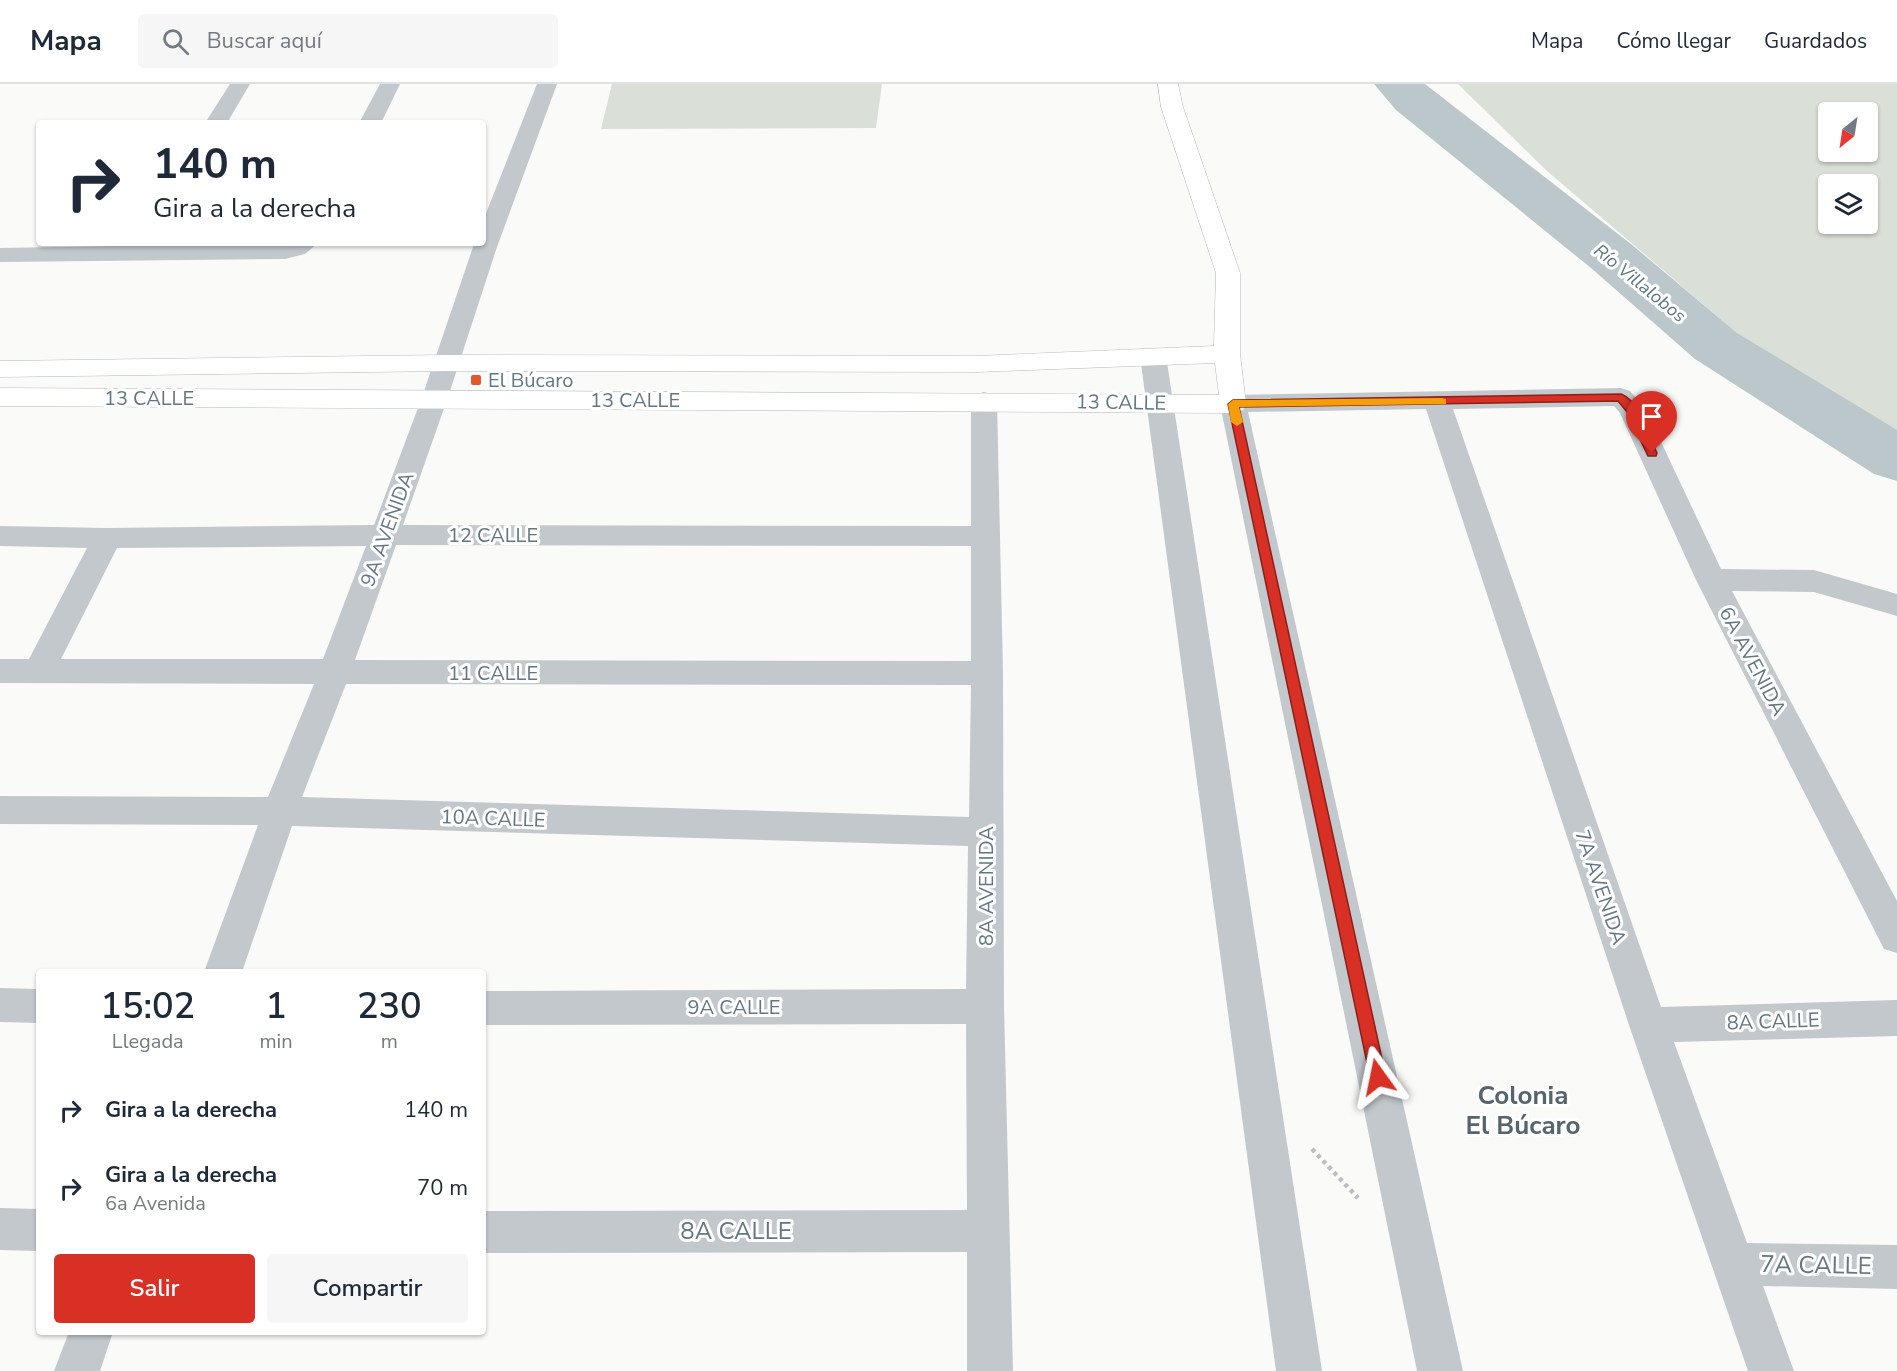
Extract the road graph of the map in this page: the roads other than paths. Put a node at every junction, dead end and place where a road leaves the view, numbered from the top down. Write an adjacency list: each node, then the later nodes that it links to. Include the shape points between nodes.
1 (240, 84): 5 (street)
2 (390, 84): 6 (street)
3 (546, 84): 12 (street, 9A AVENIDA)
4 (1168, 84): 10 (main road, via 1175,117 1228,273)
5 (218, 120)
6 (371, 120)
7 (301, 246): 8 (street, via 285,252)
8 (137, 248): 9 (street)
9 (0, 255)
10 (1227, 354): 11 (main road, 13 CALLE); 19 (main road)
11 (1153, 356): 12 (main road, 13 CALLE, via 977,364); 18 (street)
12 (445, 363): 13 (main road, 13 CALLE); 15 (street, 9A AVENIDA)
13 (0, 369)
14 (0, 397): 15 (main road, 13 CALLE)
15 (434, 400): 16 (main road, 13 CALLE); 20 (street, 9A AVENIDA)
16 (984, 401): 18 (main road, 13 CALLE); 22 (street, 8A AVENIDA)
17 (1437, 402): 19 (street); 24 (street, 6A AVENIDA, via 1621,397 1632,410); 40 (street, 7A AVENIDA)
18 (1161, 403): 19 (main road, 13 CALLE); 50 (street)
19 (1233, 404): 51 (street)
20 (385, 535): 22 (street, 12 CALLE); 23 (street, 12 CALLE); 28 (street, 9A AVENIDA)
21 (0, 536): 23 (street, 12 CALLE)
22 (986, 536): 29 (street, 8A AVENIDA)
23 (108, 538): 26 (street)
24 (1711, 580): 25 (street, via 1814,581); 33 (street, 6A AVENIDA)
25 (1897, 605)
26 (39, 670): 27 (street, 11 CALLE); 28 (street, 11 CALLE)
27 (0, 671)
28 (334, 673): 29 (street, 11 CALLE); 31 (street, 9A AVENIDA)
29 (987, 673): 32 (street, 8A AVENIDA)
30 (0, 810): 31 (street, 10A CALLE)
31 (280, 811): 32 (street, 10A CALLE); 34 (street, 9A AVENIDA)
32 (987, 832): 37 (street, 8A AVENIDA)
33 (1897, 937)
34 (224, 969)
35 (0, 1005): 36 (street)
36 (36, 1006)
37 (986, 1006): 38 (street, 9A CALLE); 43 (street, 8A AVENIDA)
38 (486, 1008)
39 (1897, 1018): 40 (street, 8A CALLE)
40 (1648, 1025): 45 (street, 7A AVENIDA)
41 (0, 1229): 42 (street)
42 (36, 1230)
43 (988, 1231): 44 (street, 8A CALLE); 49 (street, 8A AVENIDA)
44 (486, 1232)
45 (1734, 1264): 46 (street, 7A CALLE); 52 (street, 7A AVENIDA)
46 (1897, 1267)
47 (91, 1335): 48 (street)
48 (77, 1371)
49 (990, 1371)
50 (1299, 1371)
51 (1440, 1371)
52 (1771, 1371)

